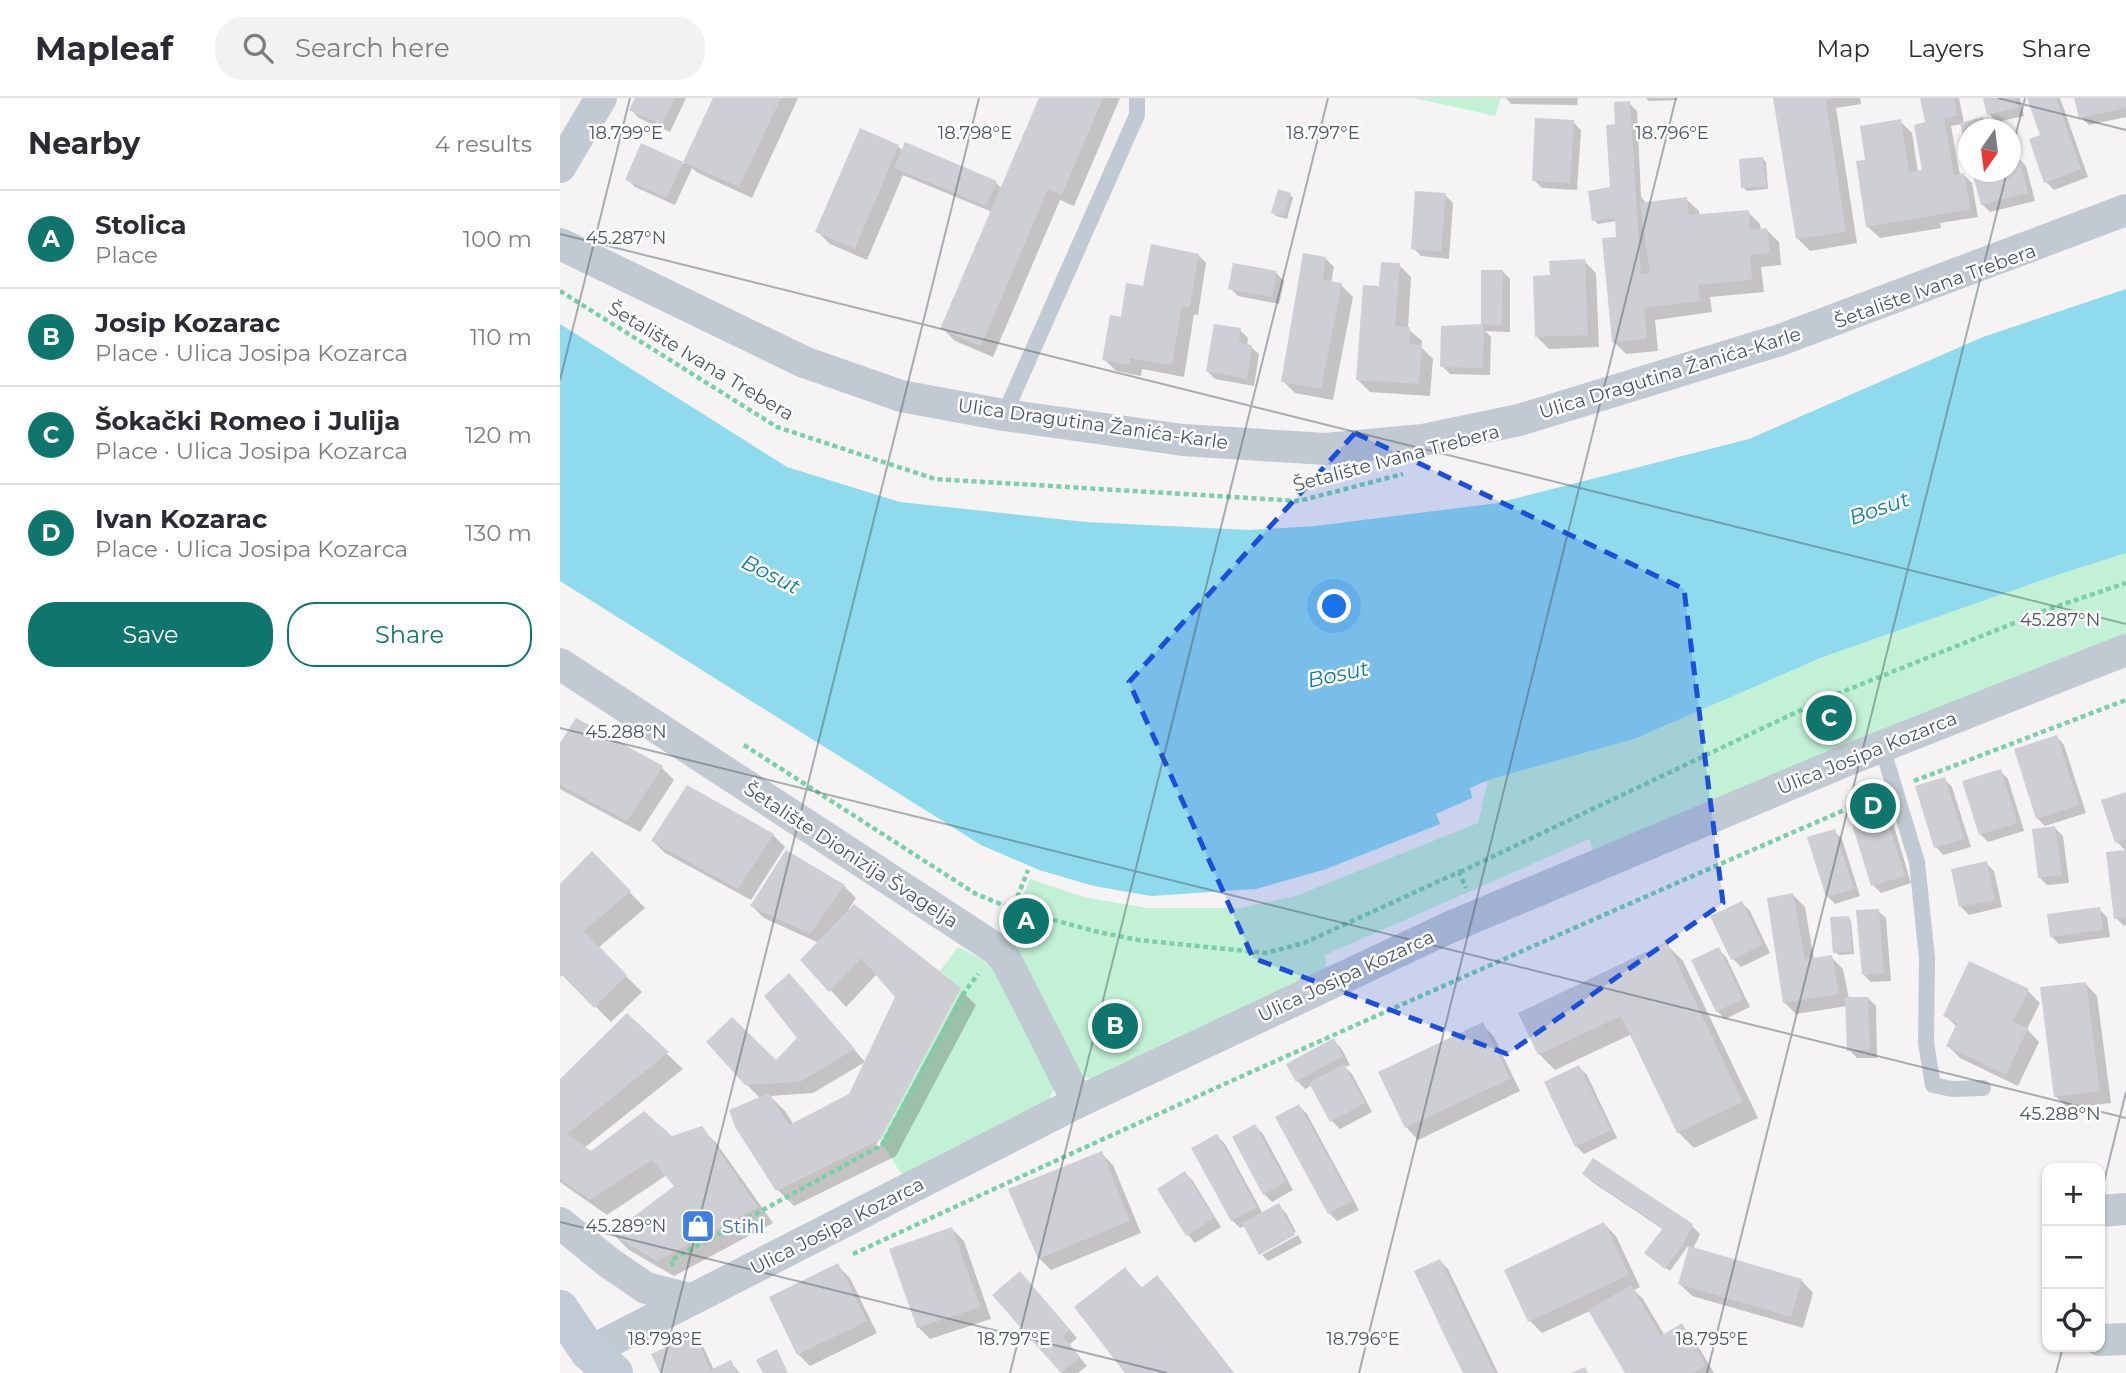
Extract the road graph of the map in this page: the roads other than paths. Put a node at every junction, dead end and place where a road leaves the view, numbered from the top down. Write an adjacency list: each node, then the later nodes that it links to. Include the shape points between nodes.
1 (601, 98): 3 (street)
2 (1137, 98): 6 (lane, via 1137,115)
3 (560, 167)
4 (2126, 210): 6 (street, Ulica Dragutina Žanića-Karle, via 1780,340 1519,420 1423,440 1325,450 1183,440)
5 (560, 244): 6 (street, Ulica Dragutina Žanića-Karle, via 804,362 901,396)
6 (1004, 415)
7 (2126, 650): 9 (street, Ulica Josipa Kozarca)
8 (560, 664): 11 (street, Šetalište Dionizija Švagelja, via 996,949 1006,960)
9 (1882, 747): 10 (lane, via 1917,862 1927,958 1926,1042 1933,1085); 11 (street, Ulica Josipa Kozarca, via 1477,915)
10 (1983, 1088)
11 (1078, 1102): 15 (street, Ulica Josipa Kozarca)
12 (2126, 1209): 13 (street)
13 (2105, 1211)
14 (560, 1223): 15 (street, via 646,1287)
15 (690, 1299): 19 (street, Ulica Josipa Kozarca)
16 (560, 1308): 19 (main road)
17 (2126, 1339): 18 (street)
18 (2105, 1340)
19 (596, 1366)

